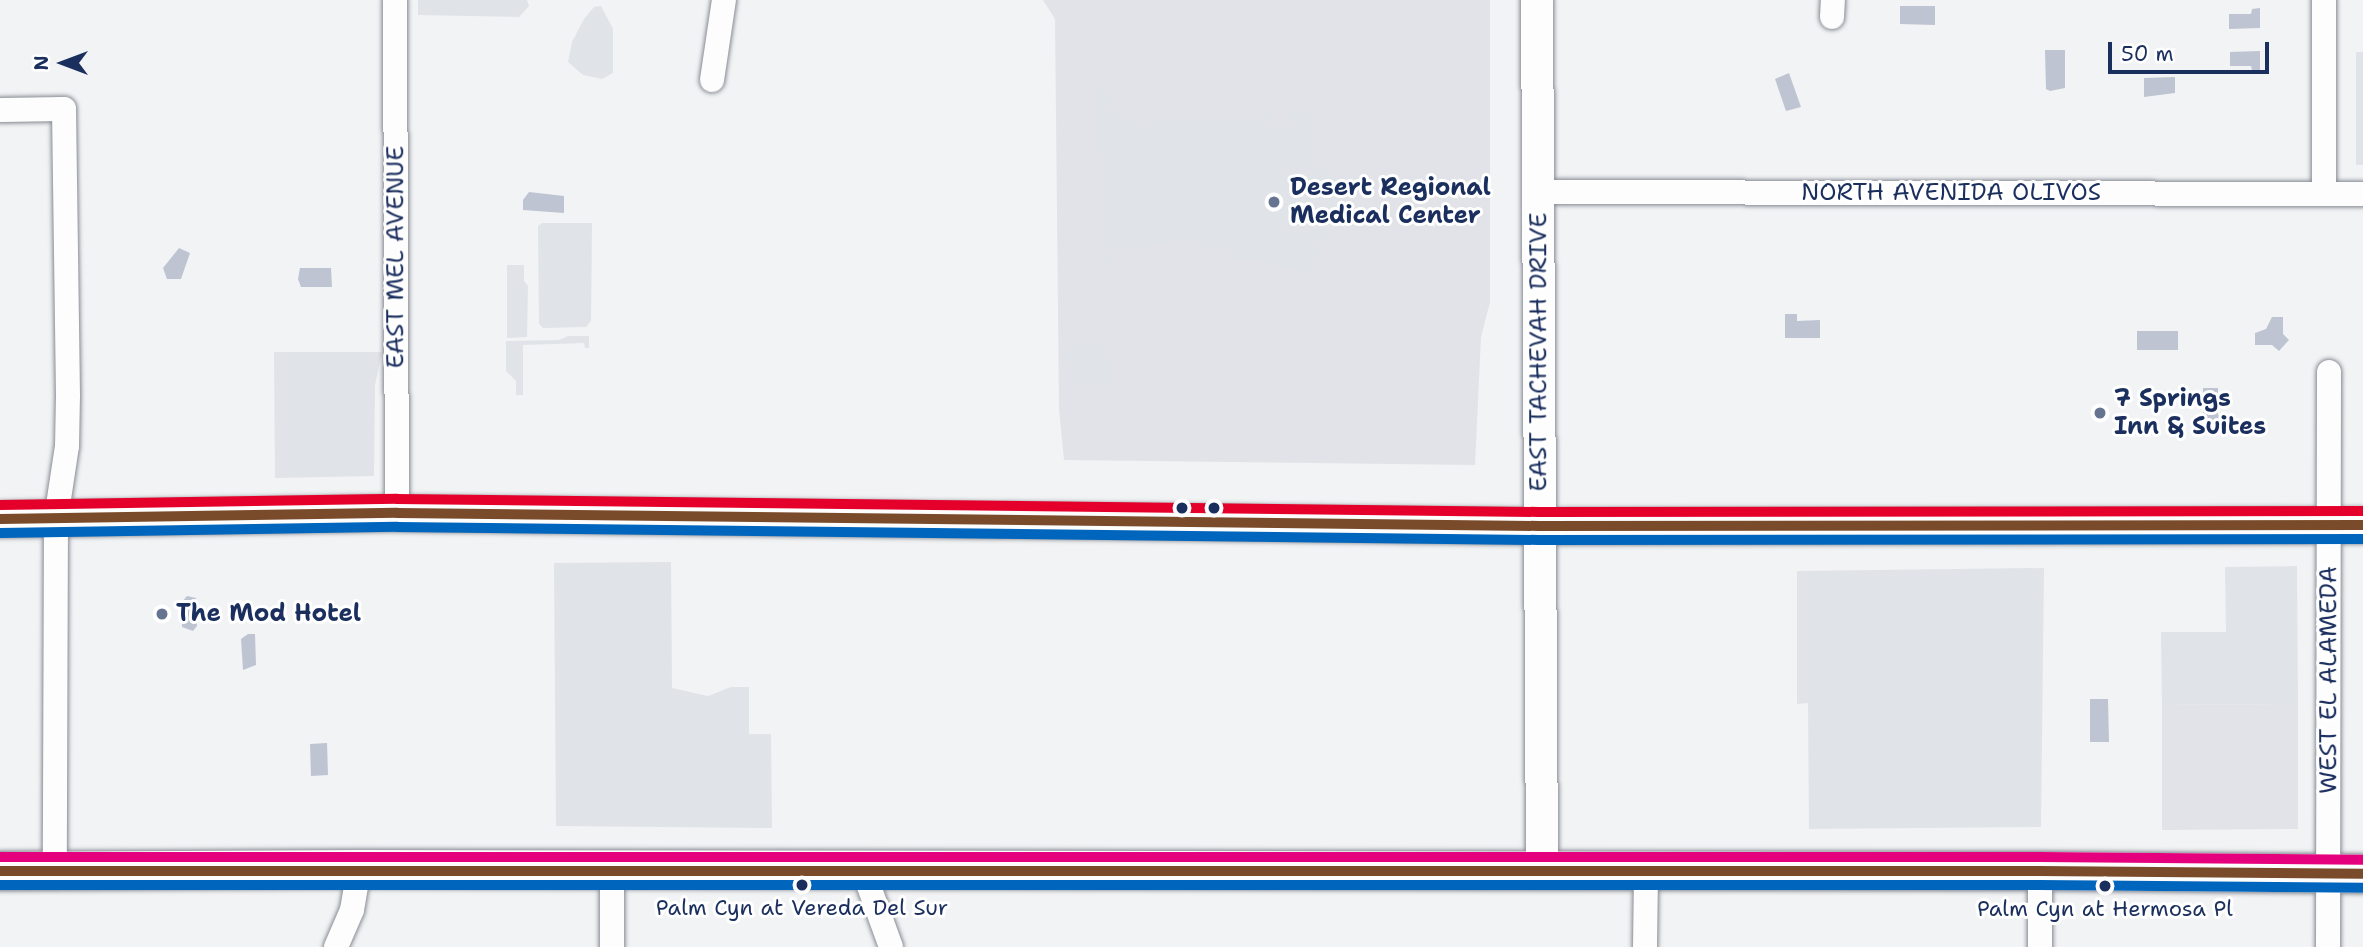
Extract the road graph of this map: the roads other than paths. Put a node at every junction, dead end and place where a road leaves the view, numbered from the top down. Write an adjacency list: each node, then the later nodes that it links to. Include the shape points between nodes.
1 (395, 0): 11 (street, EAST MEL AVENUE)
2 (724, 0): 5 (street)
3 (1537, 0): 7 (street, EAST TACHEVAH DRIVE)
4 (2324, 0): 8 (street)
5 (712, 80)
6 (0, 110): 13 (street, via 64,109 68,395 67,446)
7 (1540, 192): 8 (street, NORTH AVENIDA OLIVOS); 15 (street, EAST TACHEVAH DRIVE)
8 (2324, 194): 9 (street, NORTH AVENIDA OLIVOS)
9 (2363, 194)
10 (2329, 372): 14 (street, WEST EL ALAMEDA)
11 (397, 513): 13 (main road); 15 (main road)
12 (0, 519): 13 (main road)
13 (56, 519): 21 (street)
14 (2346, 525): 15 (main road); 24 (street, WEST EL ALAMEDA)
15 (1539, 526): 23 (street, EAST TACHEVAH DRIVE)
16 (359, 869): 17 (main road); 21 (main road); 25 (street, via 352,910)
17 (612, 869): 18 (main road); 26 (street)
18 (863, 870): 23 (main road); 27 (street)
19 (2040, 871): 22 (main road); 24 (main road); 29 (street)
20 (0, 872): 21 (main road)
21 (55, 872)
22 (1646, 872): 23 (main road); 28 (street)
23 (1542, 873)
24 (2345, 874): 30 (street, WEST EL ALAMEDA)
25 (336, 947)
26 (612, 947)
27 (891, 947)
28 (1645, 947)
29 (2039, 947)
30 (2328, 947)

